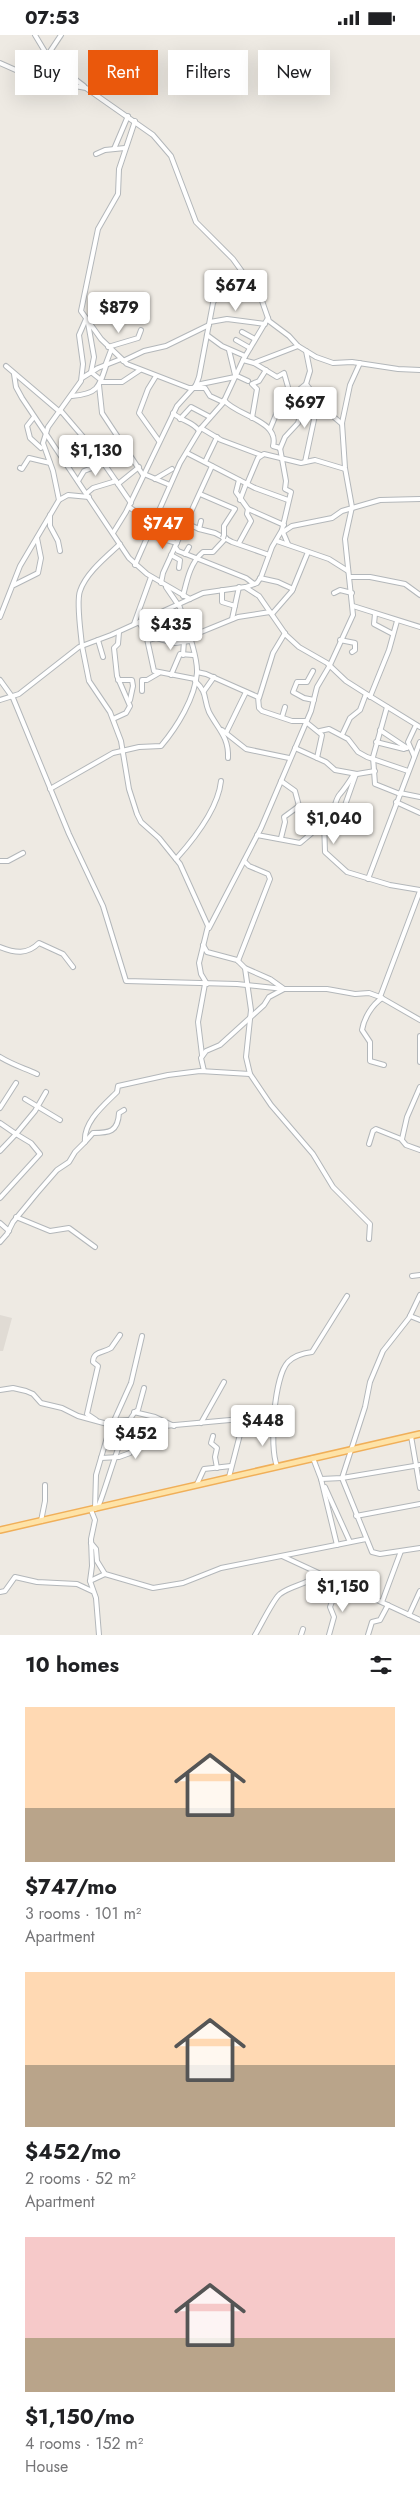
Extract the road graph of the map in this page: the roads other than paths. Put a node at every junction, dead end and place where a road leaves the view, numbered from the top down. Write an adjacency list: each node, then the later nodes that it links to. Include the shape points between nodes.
1 (35, 35): 3 (street)
2 (61, 35): 4 (street)
3 (44, 50)
4 (51, 50)
5 (0, 63): 7 (street, via 36,79)
6 (78, 81): 7 (street)
7 (86, 88): 8 (street)
8 (128, 116): 9 (street); 11 (street)
9 (135, 121): 10 (street); 13 (street, via 165,147 196,222)
10 (125, 148): 11 (street); 14 (street, via 119,169 118,194 98,229 82,300 81,311)
11 (114, 149): 12 (street)
12 (96, 154)
13 (244, 274): 15 (street); 16 (street, via 215,299)
14 (86, 319): 25 (street); 37 (street, via 92,334 94,357); 41 (street, via 79,339)
15 (268, 319): 17 (street); 23 (street)
16 (209, 323): 17 (street, via 227,319); 20 (street); 29 (street, via 166,345)
17 (265, 324): 21 (street)
18 (141, 330): 25 (street, via 138,338)
19 (242, 332): 21 (street)
20 (207, 335): 26 (street); 45 (street, via 202,370)
21 (255, 339): 24 (street)
22 (236, 340): 24 (street)
23 (298, 346): 27 (street); 30 (street)
24 (250, 347): 28 (street)
25 (109, 348): 29 (street); 33 (street)
26 (228, 350): 28 (street); 40 (street)
27 (306, 351): 31 (street, via 332,363); 44 (street, via 310,371)
28 (244, 358): 30 (street); 40 (street)
29 (122, 360): 33 (street); 34 (street)
30 (254, 363): 35 (street)
31 (360, 363): 36 (street); 57 (street, via 350,385)
32 (6, 366): 38 (street)
33 (106, 366): 37 (street); 43 (street)
34 (140, 370): 39 (street); 43 (street, via 122,382)
35 (266, 370): 46 (street, via 277,377 284,373); 55 (street, via 259,381 252,384 256,389)
36 (420, 370)
37 (91, 372): 41 (street); 43 (street)
38 (14, 374): 50 (street); 53 (street, via 19,393)
39 (156, 376): 45 (street); 62 (street, via 139,413)
40 (235, 376): 42 (street); 45 (street); 49 (street)
41 (82, 378): 47 (street)
42 (248, 381)
43 (100, 383): 47 (street, via 91,393); 73 (street, via 102,413)
44 (306, 384): 48 (street); 59 (street, via 280,405)
45 (194, 386): 49 (street, via 206,388 210,395); 52 (street)
46 (290, 394)
47 (72, 396): 50 (street)
48 (316, 399): 51 (street); 64 (street, via 285,437)
49 (224, 401): 54 (street); 55 (street)
50 (60, 411): 60 (street); 66 (street)
51 (328, 411): 57 (street); 69 (street, via 315,415)
52 (173, 413): 56 (street); 62 (street)
53 (34, 417): 60 (street); 63 (street, via 27,426 30,438)
54 (210, 417): 56 (street, via 191,407); 58 (street)
55 (252, 418): 59 (street)
56 (180, 419): 58 (street)
57 (342, 425): 76 (street)
58 (200, 429): 61 (street); 65 (street)
59 (270, 429): 64 (street, via 275,440 273,446)
60 (46, 432): 70 (street, via 43,447); 80 (street)
61 (217, 437): 67 (street); 71 (street)
62 (159, 441): 77 (street)
63 (40, 447)
64 (280, 451): 68 (street)
65 (187, 453): 71 (street); 83 (street)
66 (97, 454): 80 (street, via 92,468 84,471); 81 (street)
67 (260, 455): 68 (street); 82 (street)
68 (281, 459): 69 (street); 89 (street, via 285,489 291,492)
69 (305, 462): 76 (street, via 315,460)
70 (50, 463): 74 (street, via 29,458); 87 (street)
71 (205, 463): 72 (street)
72 (212, 466): 79 (street); 84 (street)
73 (139, 467): 77 (street); 81 (street)
74 (20, 468)
75 (172, 469): 78 (street)
76 (345, 469): 91 (street)
77 (143, 475): 78 (street); 90 (street)
78 (155, 479): 83 (street)
79 (239, 480): 82 (street); 88 (street, via 236,491)
80 (78, 481): 85 (street)
81 (117, 483): 85 (street, via 92,488); 90 (street)
82 (247, 484): 88 (street); 89 (street)
83 (170, 485): 93 (street)
84 (200, 494): 96 (street); 104 (street, via 234,509 224,526)
85 (88, 495): 87 (street, via 68,495); 101 (street)
86 (420, 499): 91 (street, via 380,500)
87 (59, 500): 94 (street)
88 (240, 500): 92 (street)
89 (288, 501): 98 (street)
90 (130, 505): 97 (street); 101 (street)
91 (352, 507): 100 (street, via 332,518 292,525); 119 (street, via 345,539)
92 (248, 509): 98 (street); 106 (street, via 251,521)
93 (159, 511): 96 (street); 97 (street)
94 (50, 515): 103 (street); 111 (street, via 50,526)
95 (200, 521): 99 (street)
96 (188, 523): 99 (street); 109 (street)
97 (154, 524): 102 (street)
98 (284, 525): 100 (street)
99 (199, 529): 104 (street)
100 (282, 531): 105 (street); 108 (street)
101 (113, 533): 107 (street)
102 (149, 535): 109 (street); 117 (street)
103 (37, 536): 127 (street); 127 (street, via 42,557 38,573)
104 (224, 537): 106 (street); 116 (street, via 213,552 203,552)
105 (276, 541): 108 (street); 115 (street)
106 (238, 542): 115 (street)
107 (120, 544): 117 (street); 156 (street, via 90,573 80,589)
108 (288, 544): 112 (street)
109 (176, 545): 113 (street); 114 (street)
110 (189, 547): 113 (street)
111 (60, 551)
112 (308, 552): 119 (street, via 335,562); 130 (street)
113 (186, 554): 116 (street)
114 (172, 555): 118 (street, via 180,560); 120 (street)
115 (269, 555): 123 (street)
116 (196, 558): 126 (street); 135 (street, via 186,579)
117 (135, 565): 121 (street)
118 (179, 568)
119 (348, 571): 122 (street)
120 (162, 576): 124 (street); 125 (street)
121 (151, 577): 124 (street); 146 (street)
122 (350, 577): 133 (street); 134 (street, via 370,577 405,584)
123 (260, 578): 126 (street); 130 (street)
124 (156, 579): 125 (street)
125 (163, 584): 135 (street); 137 (street)
126 (254, 584): 129 (street)
127 (14, 585): 142 (street)
128 (239, 587): 129 (street); 131 (street); 139 (street)
129 (244, 587): 140 (street, via 259,596)
130 (293, 589): 140 (street)
131 (222, 590): 136 (street); 139 (street, via 222,603)
132 (334, 593): 133 (street, via 340,590)
133 (352, 593): 138 (street)
134 (420, 595)
135 (183, 596): 136 (street)
136 (191, 599): 137 (street)
137 (179, 605): 145 (street); 151 (street)
138 (353, 606): 141 (street); 154 (street, via 351,619)
139 (235, 607): 143 (street)
140 (271, 613): 143 (street); 149 (street)
141 (375, 614): 144 (street); 150 (street, via 374,624)
142 (0, 617)
143 (232, 619): 151 (street)
144 (397, 621): 147 (street); 150 (street)
145 (139, 622): 146 (street); 153 (street)
146 (134, 625): 148 (street)
147 (420, 627)
148 (119, 632): 152 (street); 168 (street, via 118,644 114,648)
149 (285, 633): 161 (street, via 308,653); 176 (street, via 273,653)
150 (393, 634): 174 (street)
151 (190, 639): 155 (street); 159 (street)
152 (98, 640): 156 (street); 160 (street)
153 (148, 640): 155 (street); 164 (street, via 152,669)
154 (340, 640): 157 (street, via 355,643); 161 (street)
155 (184, 641): 158 (street)
156 (82, 646): 175 (street); 183 (street, via 89,681)
157 (352, 652)
158 (183, 655): 159 (street); 165 (street, via 180,655)
159 (193, 655): 163 (street)
160 (103, 657)
161 (330, 665): 173 (street); 178 (street, via 317,687)
162 (314, 671): 178 (street, via 307,682 298,682 293,692)
163 (197, 672): 166 (street); 169 (street)
164 (159, 673): 165 (street); 170 (street, via 142,680)
165 (171, 675): 169 (street)
166 (214, 677): 171 (street); 172 (street)
167 (0, 680): 175 (street)
168 (118, 680): 179 (street); 179 (street, via 132,680)
169 (195, 680): 171 (street); 195 (street, via 180,719 161,746)
170 (142, 691)
171 (204, 691): 186 (street, via 208,710)
172 (246, 692): 176 (street); 189 (street)
173 (366, 694): 174 (street); 190 (street)
174 (370, 697): 181 (street)
175 (13, 698): 177 (street); 207 (street)
176 (259, 698): 182 (street, via 260,710)
177 (0, 700)
178 (314, 700): 184 (street)
179 (129, 701): 183 (street, via 126,713)
180 (284, 707): 182 (street)
181 (387, 707): 185 (street); 187 (street)
182 (282, 717): 184 (street)
183 (113, 719): 195 (street)
184 (306, 721): 188 (street); 194 (street)
185 (418, 726): 193 (street, via 411,734)
186 (221, 730): 189 (street); 197 (street, via 227,740)
187 (380, 730): 191 (street); 193 (street)
188 (320, 731): 190 (street, via 329,729); 199 (street, via 322,740)
189 (226, 733): 198 (street, via 246,749)
190 (342, 735): 200 (street, via 355,745 358,752)
191 (376, 742): 193 (street, via 404,749); 200 (street)
192 (420, 742): 196 (street)
193 (408, 747): 196 (street)
194 (295, 748): 198 (street); 199 (street)
195 (123, 750): 207 (street); 218 (street, via 130,794 140,818)
196 (414, 757): 201 (street); 203 (street)
197 (228, 758)
198 (289, 758): 206 (street)
199 (317, 759): 204 (street, via 333,769)
200 (374, 760): 202 (street); 203 (street)
201 (420, 760)
202 (375, 771): 204 (street); 208 (street, via 375,785)
203 (408, 771): 208 (street)
204 (355, 774): 212 (street); 214 (street, via 346,790 339,794 335,810)
205 (221, 781): 218 (street, via 213,806)
206 (281, 781): 211 (street, via 295,791); 215 (street)
207 (50, 789): 229 (street, via 104,906 126,981)
208 (400, 794): 209 (street); 210 (street)
209 (420, 797)
210 (396, 802): 213 (street); 221 (street)
211 (299, 807): 214 (street); 216 (street, via 284,817)
212 (344, 808)
213 (420, 813)
214 (325, 822): 216 (street, via 300,843); 221 (street, via 325,853 344,871)
215 (257, 835): 216 (street); 220 (street)
216 (281, 838)
217 (23, 853): 219 (street, via 8,861)
218 (176, 859): 223 (street)
219 (0, 861)
220 (244, 861): 223 (street); 226 (street, via 270,879)
221 (368, 879): 222 (street)
222 (420, 890): 232 (street)
223 (209, 928): 224 (street)
224 (204, 945): 226 (street, via 209,952); 229 (street, via 199,965)
225 (0, 947): 227 (street, via 18,953 33,950 39,943 63,954)
226 (238, 961): 228 (street)
227 (73, 967)
228 (245, 968): 230 (street); 231 (street)
229 (206, 984): 230 (street); 236 (street, via 198,1025)
230 (248, 985): 231 (street); 233 (street)
231 (284, 989): 232 (street, via 327,989 355,994 372,993); 233 (street, via 269,997)
232 (381, 997): 234 (street); 239 (street, via 374,1003 362,1030 370,1042 370,1061)
233 (249, 1018): 236 (street, via 220,1045); 242 (street, via 246,1057)
234 (420, 1020)
235 (420, 1037): 238 (street)
236 (202, 1055): 240 (street)
237 (0, 1057): 241 (street, via 20,1069)
238 (420, 1062)
239 (384, 1065)
240 (204, 1071): 242 (street); 254 (street, via 118,1086 89,1122 84,1133)
241 (37, 1074)
242 (250, 1074): 262 (street, via 271,1105 290,1124 333,1187 369,1223)
243 (16, 1083): 248 (street)
244 (420, 1087): 253 (street, via 406,1117)
245 (46, 1092): 247 (street)
246 (25, 1099): 247 (street)
247 (37, 1106): 250 (street); 252 (street)
248 (0, 1108)
249 (124, 1110): 254 (street, via 118,1113 116,1127 110,1132 93,1133)
250 (60, 1120)
251 (0, 1123): 252 (street)
252 (16, 1134): 257 (street); 258 (street, via 31,1143 40,1154)
253 (402, 1139): 255 (street, via 375,1129); 256 (street, via 406,1145)
254 (85, 1142): 259 (street)
255 (369, 1144)
256 (420, 1150)
257 (0, 1151)
258 (0, 1199)
259 (16, 1217): 261 (street); 264 (street, via 50,1231 69,1228)
260 (0, 1223): 261 (street)
261 (8, 1231): 263 (street)
262 (370, 1239)
263 (0, 1243)
264 (95, 1247)
265 (420, 1275): 266 (street)
266 (412, 1276)
267 (420, 1295): 269 (street)
268 (347, 1296): 282 (street, via 312,1352 304,1352 286,1365 275,1403)
269 (410, 1316): 270 (street); 290 (street, via 383,1351 369,1384 365,1407)
270 (420, 1320)
271 (120, 1335): 280 (street, via 111,1348 95,1353 93,1358 98,1366 87,1414)
272 (142, 1336): 279 (street, via 131,1383)
273 (224, 1382): 281 (street)
274 (144, 1388): 276 (street, via 138,1411)
275 (0, 1390): 280 (street, via 26,1391 41,1403)
276 (133, 1412): 278 (street); 284 (street)
277 (244, 1419): 281 (street); 282 (street, via 253,1418); 295 (street)
278 (128, 1420): 279 (street); 287 (street)
279 (115, 1421): 283 (street)
280 (101, 1423): 283 (street)
281 (201, 1423): 284 (street)
282 (273, 1424): 296 (street, via 273,1452)
283 (111, 1425): 292 (street)
284 (174, 1426): 285 (street)
285 (142, 1428): 287 (street); 291 (street, via 132,1451)
286 (420, 1434): 289 (main road)
287 (124, 1435): 291 (street)
288 (214, 1436): 297 (street, via 211,1444 218,1448 215,1457)
289 (411, 1436): 290 (main road); 294 (street)
290 (350, 1449): 293 (main road); 299 (street)
291 (116, 1457): 292 (street); 305 (street)
292 (102, 1458): 305 (street, via 96,1479)
293 (313, 1458): 296 (main road); 300 (street)
294 (418, 1465): 299 (street); 303 (street)
295 (231, 1466): 297 (street); 298 (street)
296 (277, 1466): 298 (main road)
297 (217, 1468): 301 (street, via 204,1469)
298 (229, 1477): 301 (main road)
299 (342, 1478): 300 (street); 306 (street)
300 (321, 1479): 310 (street); 312 (street)
301 (197, 1484): 305 (main road)
302 (45, 1485): 307 (street)
303 (420, 1489)
304 (420, 1504): 306 (street)
305 (95, 1509): 307 (main road); 311 (street)
306 (356, 1516): 309 (street)
307 (41, 1521): 308 (main road)
308 (0, 1530)
309 (366, 1539): 310 (street); 314 (street, via 376,1554)
310 (350, 1542): 312 (street)
311 (91, 1543): 316 (street); 318 (street)
312 (337, 1545): 315 (street)
313 (420, 1548): 314 (street)
314 (401, 1551): 323 (street)
315 (282, 1556): 316 (street, via 214,1570 183,1583 162,1587 145,1586); 317 (street)
316 (105, 1573): 318 (street)
317 (319, 1574): 319 (street); 329 (street, via 301,1586 279,1594)
318 (90, 1581): 320 (street)
319 (339, 1583): 323 (street); 331 (street, via 330,1607 334,1617)
320 (92, 1591): 322 (street, via 84,1586 16,1577 5,1591); 328 (street, via 97,1605)
321 (420, 1591): 325 (street)
322 (0, 1592)
323 (382, 1602): 324 (street)
324 (388, 1605): 325 (street); 332 (street, via 380,1620 372,1622)
325 (409, 1615): 326 (street)
326 (420, 1620)
327 (303, 1629): 330 (street)
328 (99, 1635)
329 (255, 1635)
330 (301, 1635)
331 (329, 1635)
332 (368, 1635)

